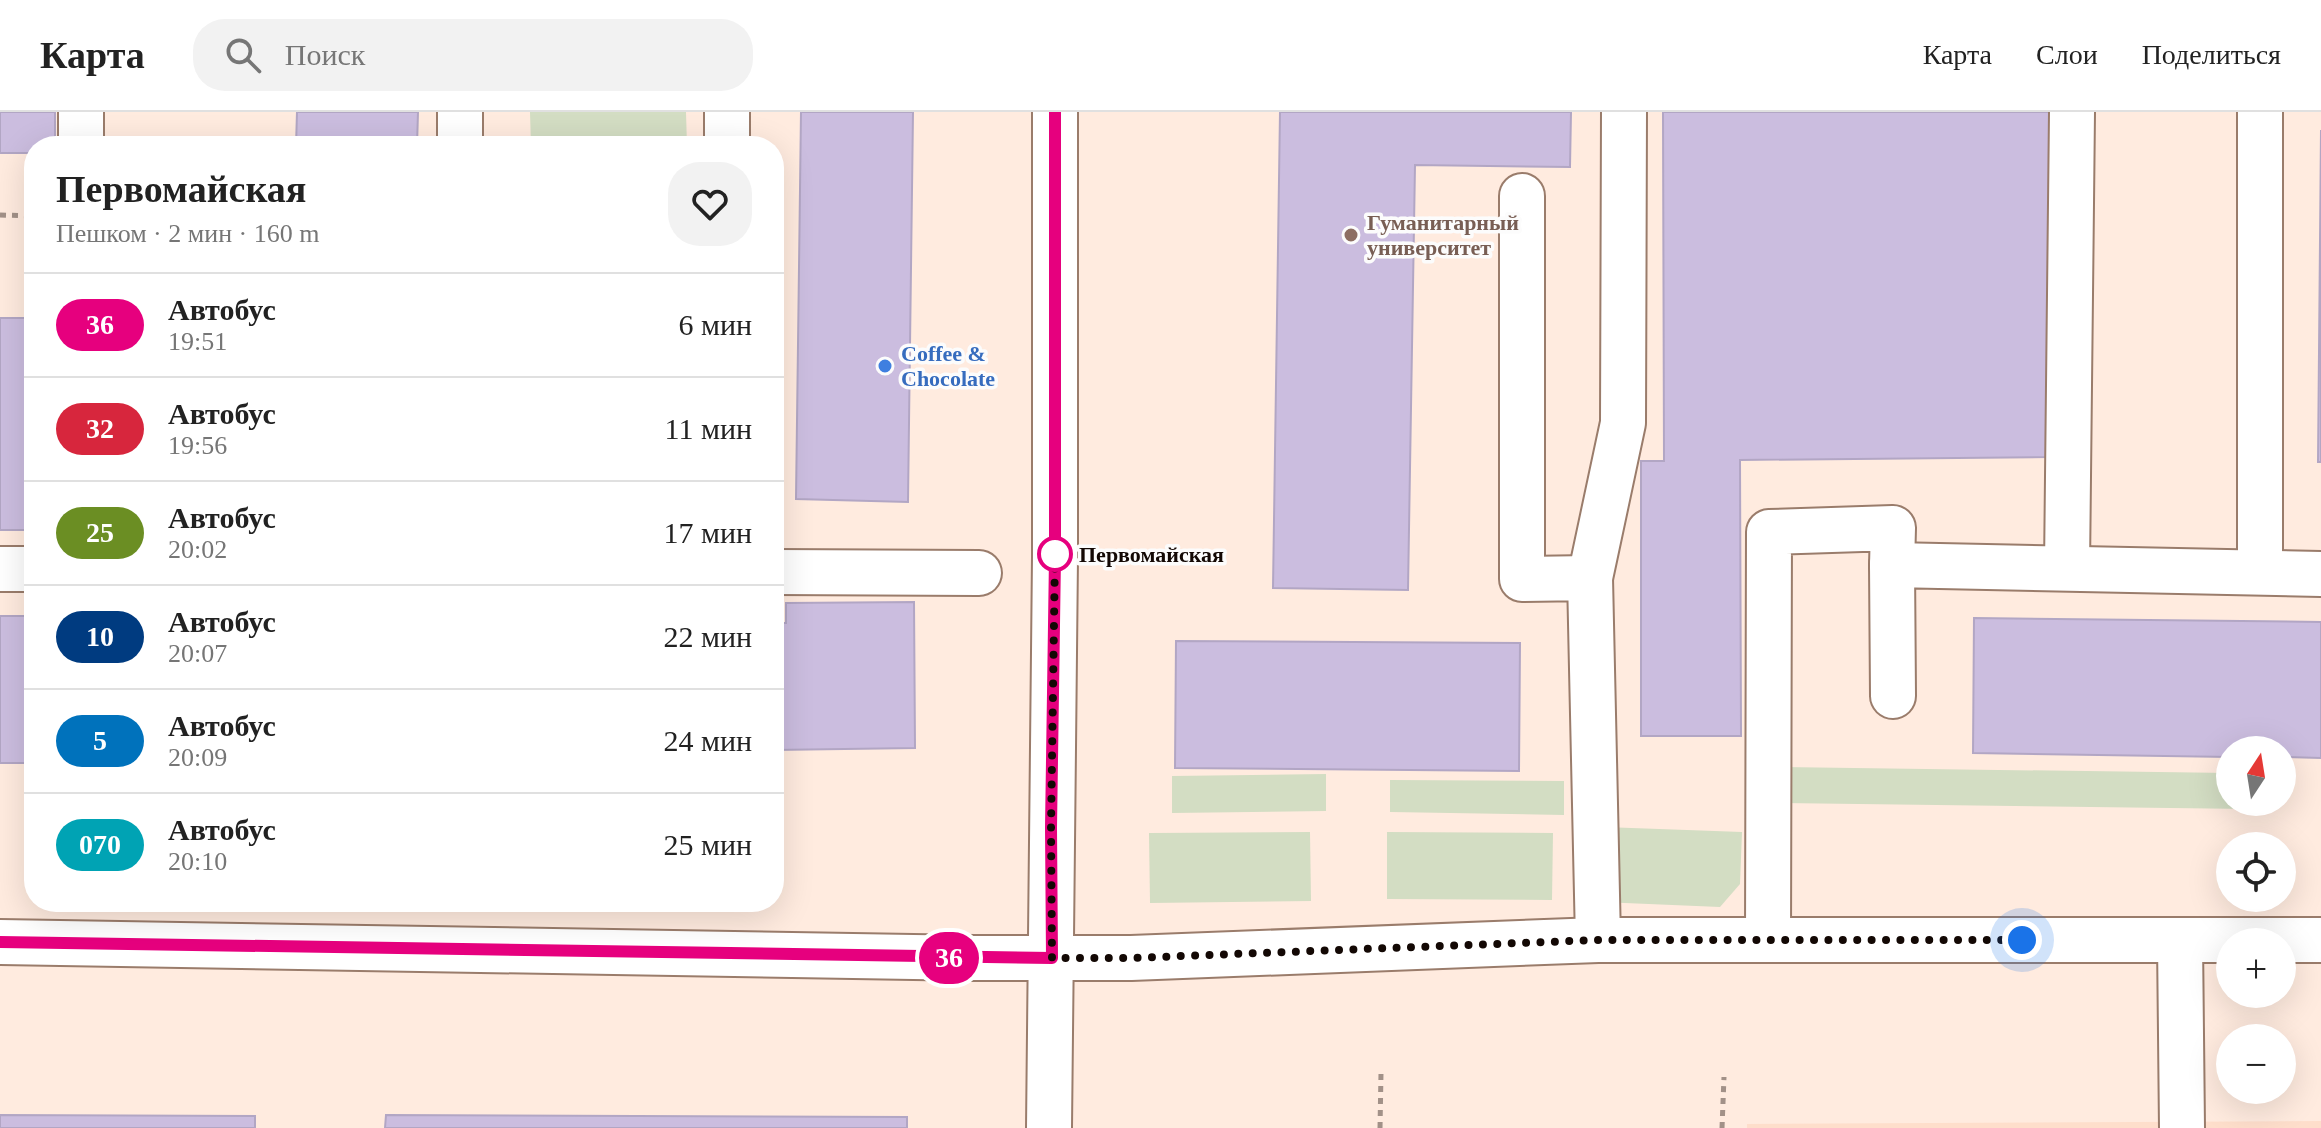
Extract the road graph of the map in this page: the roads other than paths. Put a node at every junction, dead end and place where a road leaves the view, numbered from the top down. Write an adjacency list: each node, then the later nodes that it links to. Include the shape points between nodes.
1 (81, 112): 8 (street)
2 (460, 112): 9 (street)
3 (727, 112): 10 (street)
4 (1055, 112): 27 (street)
5 (1624, 112): 20 (street, via 1623,423)
6 (2072, 112): 13 (street)
7 (2260, 112): 17 (street)
8 (81, 136)
9 (460, 136)
10 (727, 136)
11 (1522, 196): 20 (street, via 1522,579)
12 (1892, 565): 13 (street); 21 (street); 23 (street, via 1893,528 1769,532)
13 (2067, 568): 17 (street)
14 (0, 569): 15 (street)
15 (24, 569)
16 (784, 572): 18 (street)
17 (2260, 572): 19 (street)
18 (979, 573)
19 (2321, 574)
20 (1590, 578): 22 (street)
21 (1893, 696)
22 (1598, 940): 23 (street); 27 (street)
23 (1768, 940): 25 (street)
24 (2321, 940): 25 (street)
25 (2180, 941): 29 (street)
26 (0, 942): 27 (street)
27 (1052, 958): 28 (street)
28 (1049, 1128)
29 (2182, 1128)

